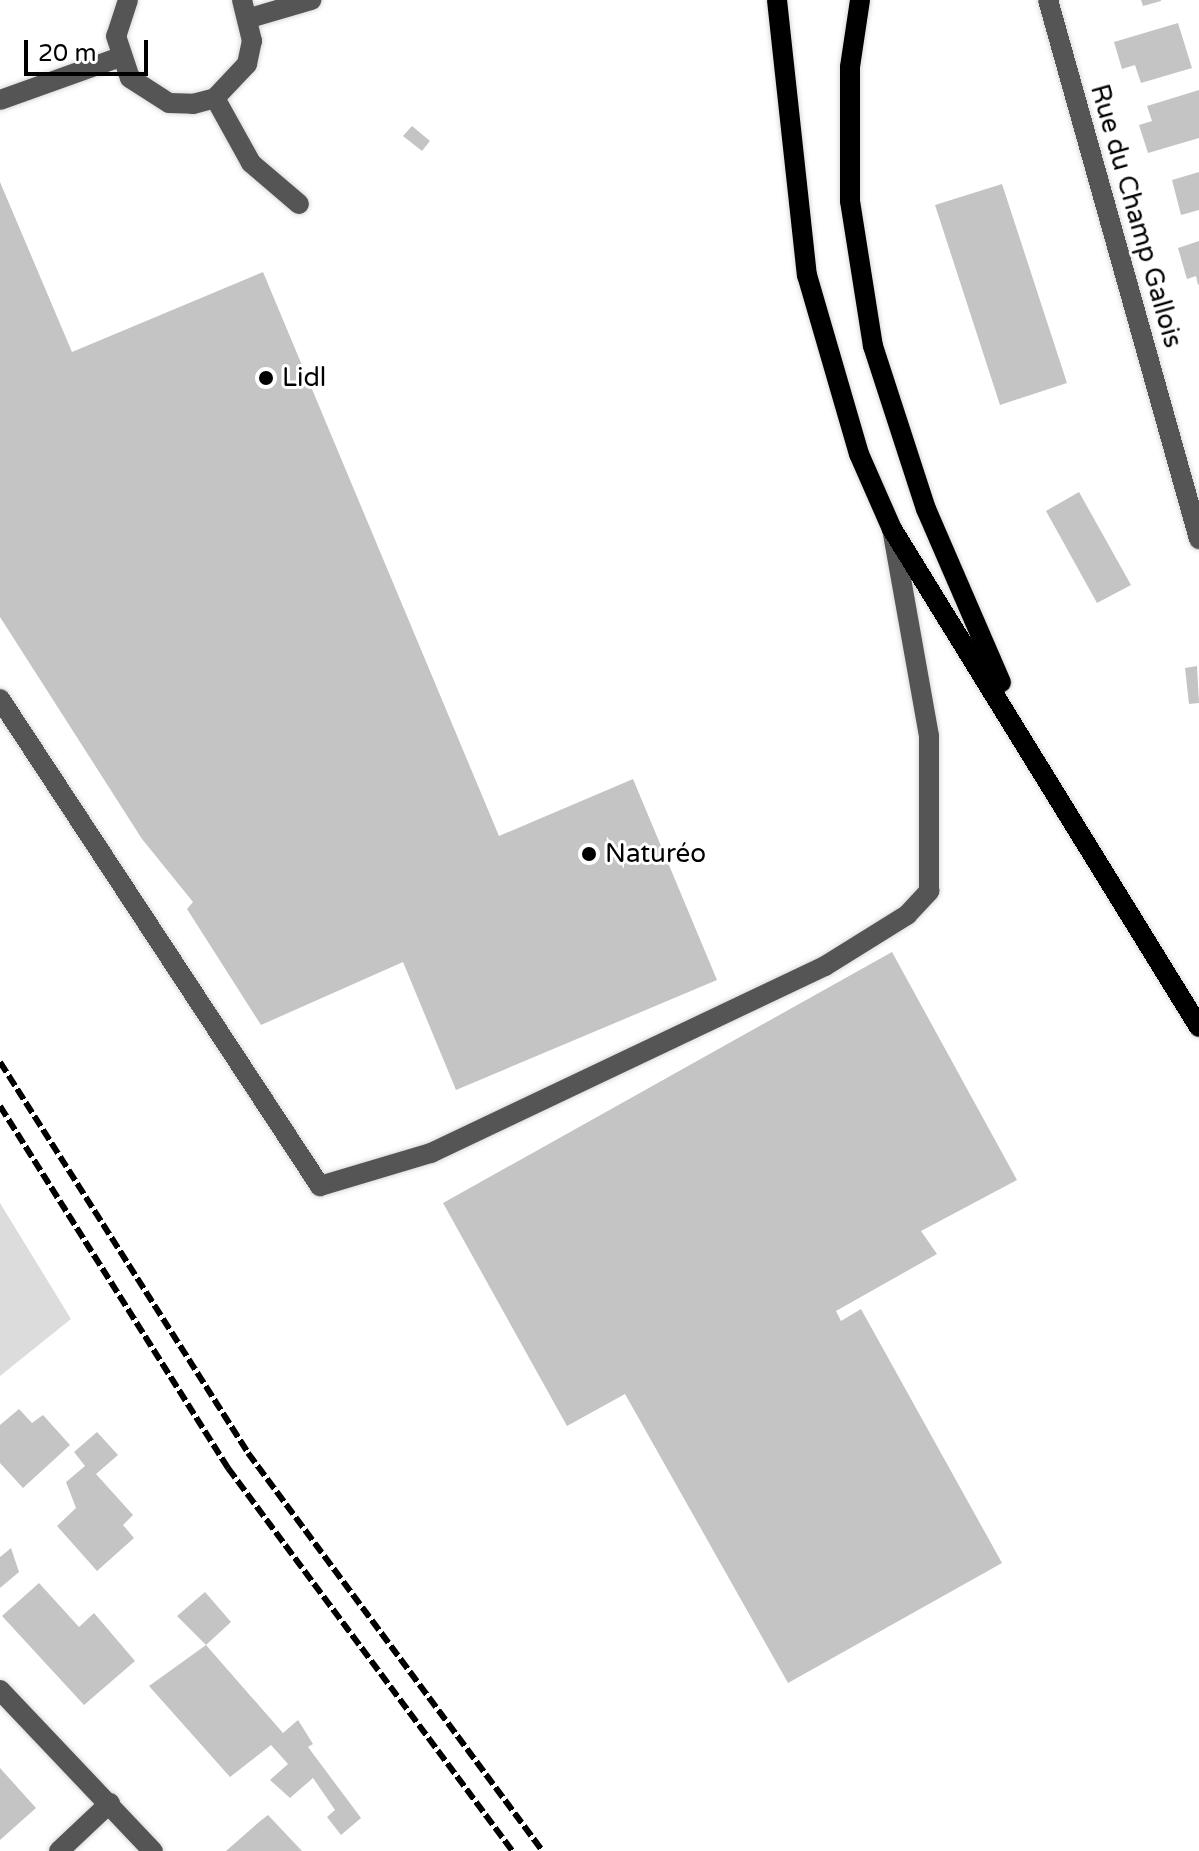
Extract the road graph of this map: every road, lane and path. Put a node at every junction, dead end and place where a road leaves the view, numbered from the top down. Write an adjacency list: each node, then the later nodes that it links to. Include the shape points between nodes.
1 (128, 0): 7 (street, via 116,36)
2 (311, 0): 6 (street)
3 (777, 0): 11 (main road, via 807,275 831,374)
4 (860, 0): 14 (main road, via 850,67 850,201 873,346 926,509)
5 (1048, 0): 12 (street, Rue du Champ Gallois)
6 (246, 9): 8 (street, via 247,64)
7 (120, 57): 8 (street, via 130,78 169,103); 9 (street)
8 (215, 98): 10 (street, via 251,163)
9 (0, 100)
10 (299, 204)
11 (892, 529): 13 (street, via 929,736 929,891 907,915 800,978 431,1153 320,1186); 14 (main road)
12 (1199, 539)
13 (0, 699)
14 (1028, 740): 15 (main road)
15 (1199, 1027)
16 (0, 1690): 17 (street)
17 (110, 1803): 18 (street); 19 (street)
18 (59, 1851)
19 (153, 1851)

